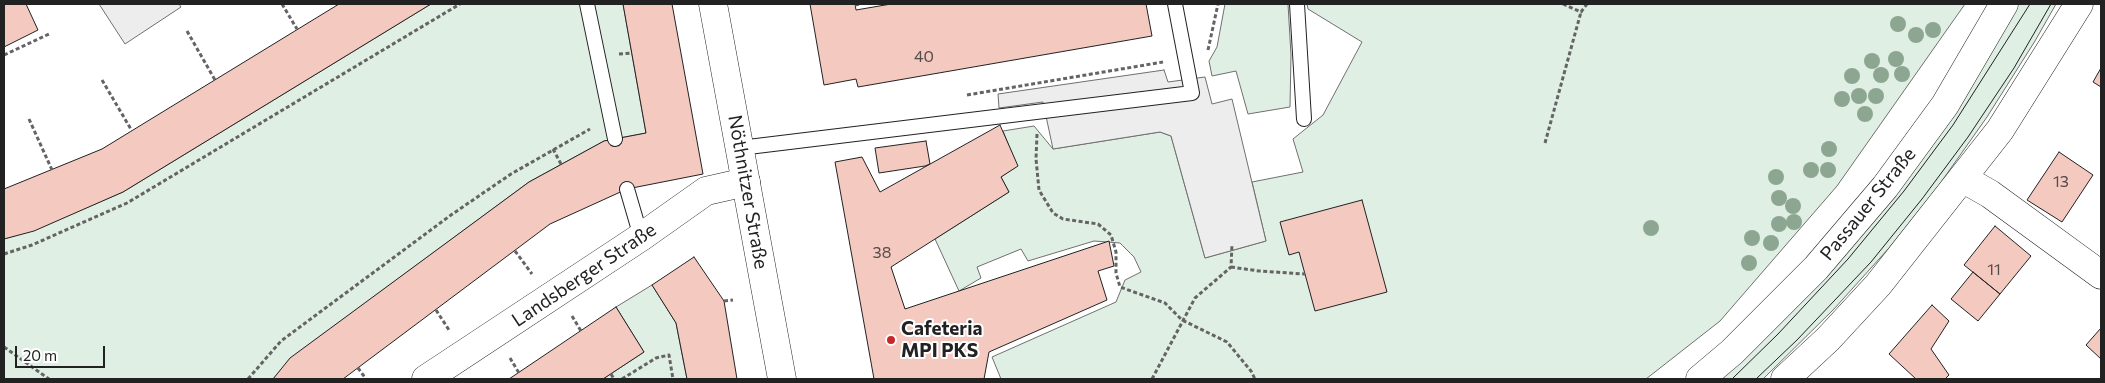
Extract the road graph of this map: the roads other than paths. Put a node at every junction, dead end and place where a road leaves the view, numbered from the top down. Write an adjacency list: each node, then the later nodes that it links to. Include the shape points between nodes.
1 (587, 4): 8 (lane, via 608,56 610,118)
2 (713, 4): 9 (street, Nöthnitzer Straße)
3 (1175, 4): 9 (lane, via 1192,92)
4 (1297, 4): 7 (lane)
5 (2004, 4): 17 (street, Passauer Straße, via 1945,105 1885,187 1816,268 1732,352)
6 (2079, 4): 10 (street, via 2000,130)
7 (1304, 119)
8 (615, 139)
9 (740, 148): 11 (street, Nöthnitzer Straße)
10 (1962, 178): 14 (street, via 1990,194); 18 (street, via 1878,285)
11 (746, 182): 13 (street, Landsberger Straße, via 706,191); 16 (street, Nöthnitzer Straße)
12 (627, 189): 13 (lane)
13 (641, 237): 15 (street, Landsberger Straße)
14 (2101, 275)
15 (426, 379)
16 (782, 379)
17 (1700, 379)
18 (1785, 379)

